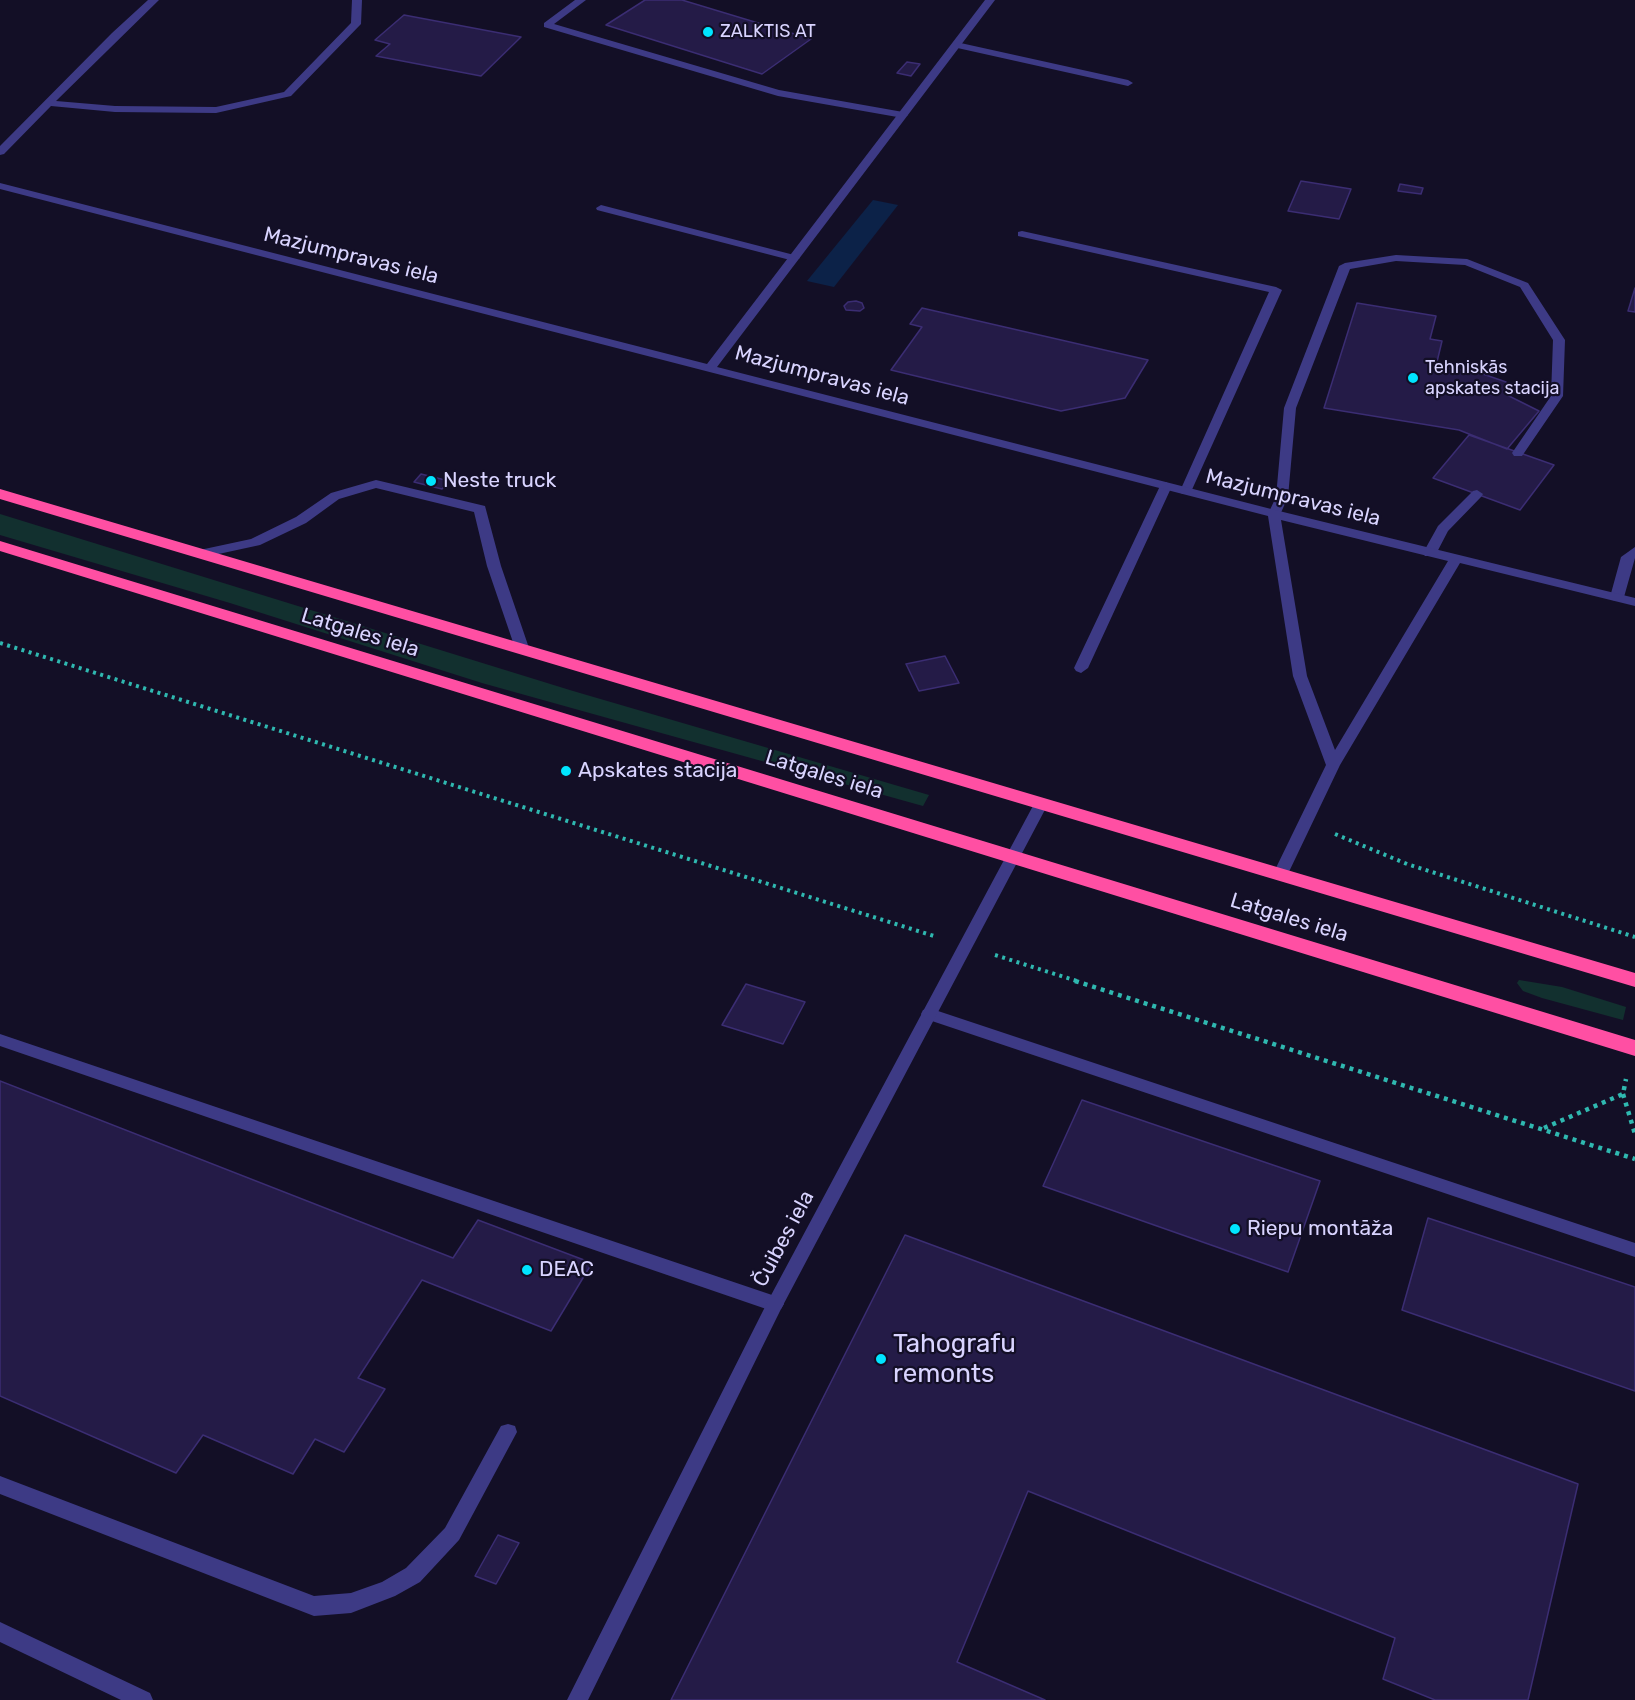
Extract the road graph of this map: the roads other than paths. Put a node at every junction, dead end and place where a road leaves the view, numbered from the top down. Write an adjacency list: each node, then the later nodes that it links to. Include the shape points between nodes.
1 (154, 0): 7 (street)
2 (357, 0): 7 (street, via 356,24 287,94 216,110 116,109)
3 (581, 0): 8 (street, via 547,25 778,93)
4 (990, 0): 5 (street)
5 (956, 45): 6 (street); 8 (street)
6 (1128, 82)
7 (48, 103): 9 (street)
8 (903, 115): 13 (street)
9 (0, 152)
10 (0, 186): 14 (street, Mazjumpravas iela)
11 (601, 208): 13 (street)
12 (1022, 234): 17 (street, via 1276,290)
13 (794, 258): 14 (street)
14 (711, 367): 16 (street, Mazjumpravas iela)
15 (1518, 453): 20 (street, via 1557,396 1559,340 1524,285 1467,262 1396,258 1345,266 1290,408 1282,497)
16 (1166, 486): 17 (street, Mazjumpravas iela); 29 (street)
17 (1186, 491): 20 (street, Mazjumpravas iela)
18 (0, 494): 24 (highway, Latgales iela)
19 (1477, 494): 23 (street, via 1443,529)
20 (1274, 514): 23 (street, Mazjumpravas iela); 30 (street, via 1300,676)
21 (0, 546): 32 (highway, Latgales iela)
22 (1635, 551): 26 (street, via 1628,557)
23 (1430, 553): 25 (street, Mazjumpravas iela)
24 (200, 554): 28 (highway, Latgales iela); 28 (street, via 255,542 301,520 335,496 376,484 480,509 494,566)
25 (1456, 559): 26 (street, Mazjumpravas iela); 30 (street)
26 (1617, 597): 27 (street, Mazjumpravas iela)
27 (1635, 602)
28 (522, 648): 31 (highway, Latgales iela)
29 (1081, 668)
30 (1333, 765): 33 (street)
31 (1041, 804): 32 (street, Čuibes iela); 33 (highway, Latgales iela)
32 (1014, 856): 35 (street, Čuibes iela); 37 (highway, Latgales iela)
33 (1281, 874): 34 (highway, Latgales iela)
34 (1635, 980)
35 (929, 1014): 38 (street); 39 (street, Čuibes iela)
36 (0, 1040): 39 (street)
37 (1635, 1048)
38 (1635, 1250)
39 (775, 1304): 44 (street, Čuibes iela)
40 (508, 1432): 41 (street, via 452,1534 413,1575 388,1589 342,1604 314,1606)
41 (0, 1485)
42 (0, 1632): 43 (street)
43 (143, 1700)
44 (577, 1700)

